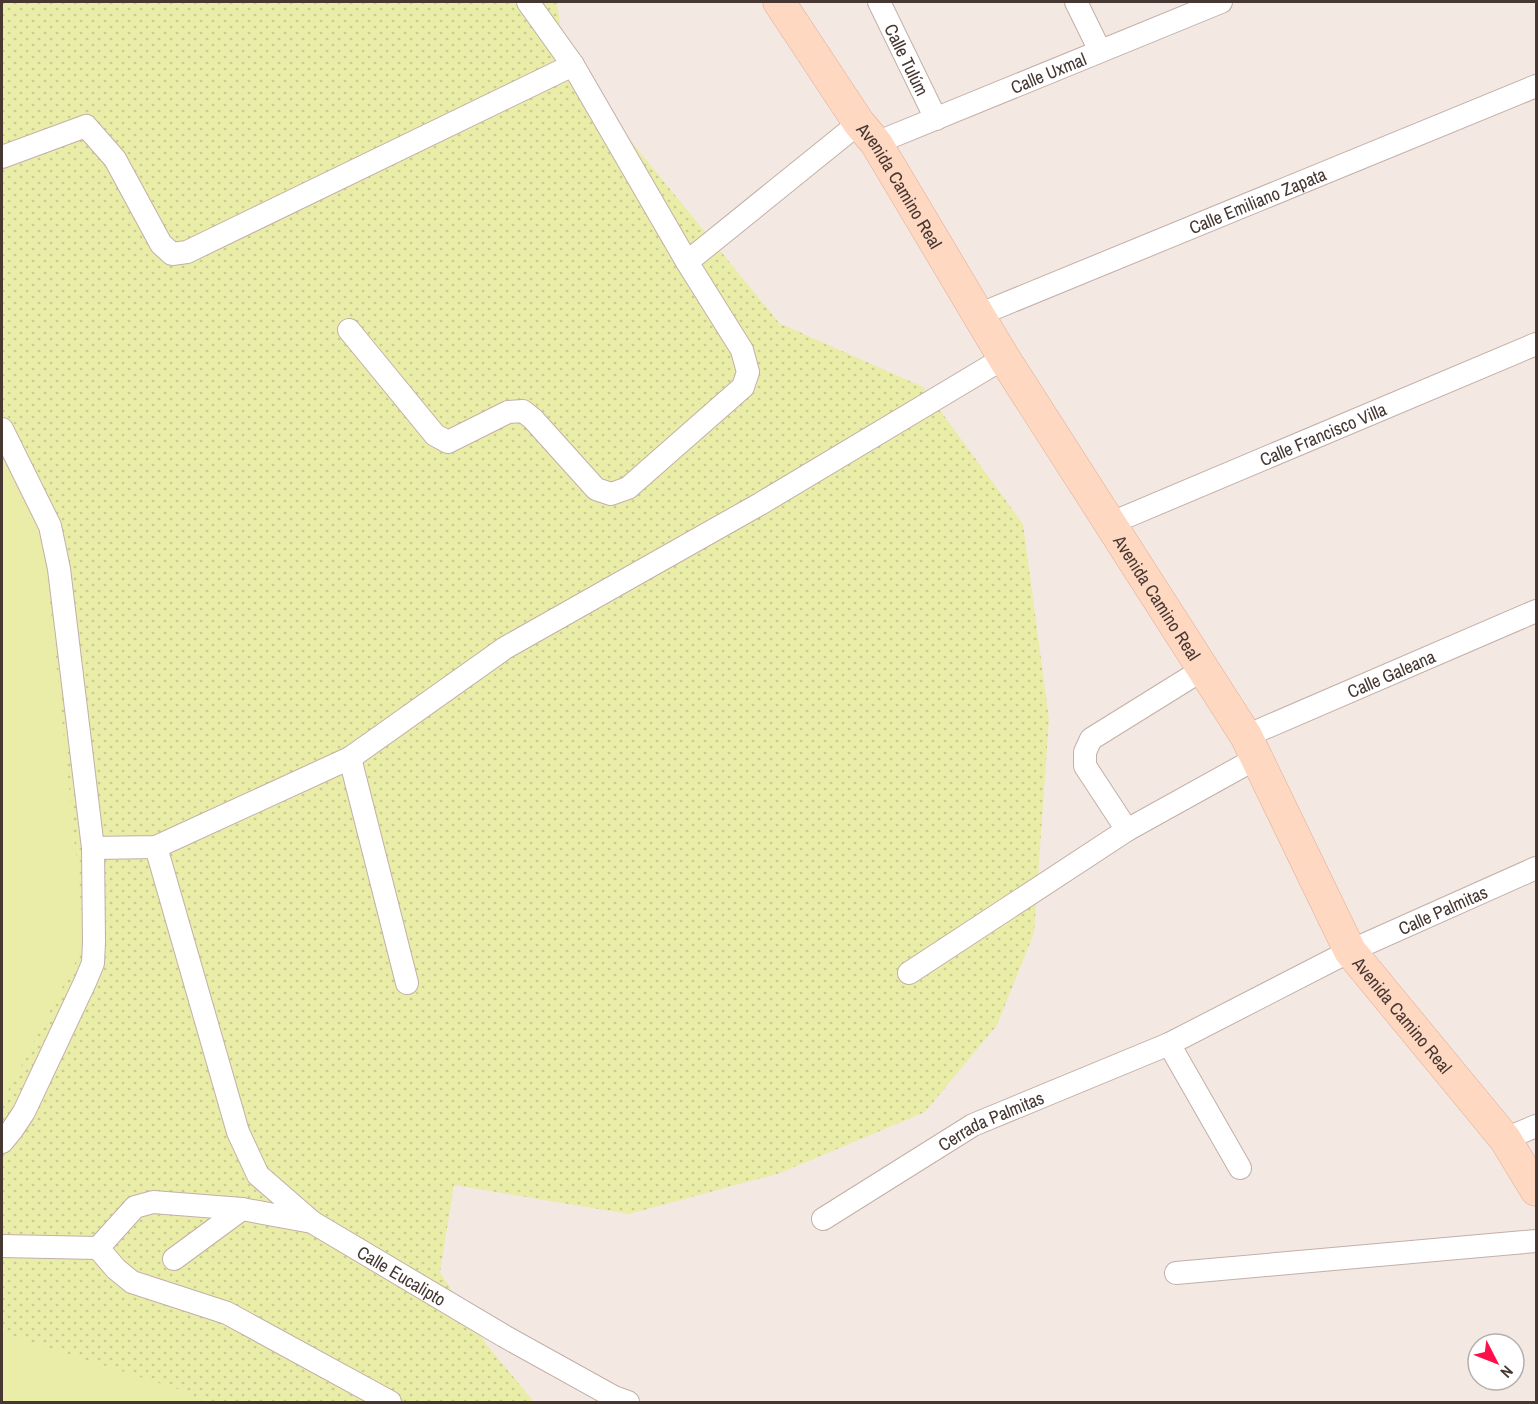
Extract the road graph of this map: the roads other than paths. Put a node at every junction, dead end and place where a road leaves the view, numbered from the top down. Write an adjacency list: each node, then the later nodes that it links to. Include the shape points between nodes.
1 (528, 2): 7 (street)
2 (779, 2): 10 (street, Avenida Camino Real)
3 (879, 2): 9 (street, Calle Tulúm)
4 (1076, 2): 6 (street)
5 (1221, 2): 6 (street, Calle Uxmal)
6 (1101, 51): 9 (street, Calle Uxmal)
7 (573, 65): 11 (street, via 187,252 171,254 161,244 115,159 86,126); 12 (street)
8 (1536, 86): 13 (street, Calle Emiliano Zapata)
9 (936, 119): 10 (street, Calle Uxmal)
10 (868, 133): 12 (street, Calle Uxmal); 13 (street, Avenida Camino Real)
11 (2, 157)
12 (687, 262): 14 (street, via 742,350 748,372 746,380 743,387 628,488 611,494 596,489 523,411 508,412 448,442 435,435)
13 (978, 315): 16 (street, Avenida Camino Real)
14 (349, 330)
15 (1536, 344): 18 (street, Calle Francisco Villa)
16 (1004, 358): 18 (street, Avenida Camino Real); 22 (street, via 760,504 505,648)
17 (2, 429): 25 (street, via 50,525 60,569)
18 (1109, 524): 20 (street, Avenida Camino Real)
19 (1536, 611): 21 (street, Calle Galeana)
20 (1203, 670): 21 (street, Avenida Camino Real); 23 (street, via 1091,740 1085,752 1085,766)
21 (1251, 747): 23 (street, Calle Galeana); 27 (street, Avenida Camino Real)
22 (350, 758): 24 (street); 29 (street)
23 (1127, 830): 28 (street, Calle Galeana)
24 (156, 847): 25 (street); 38 (street, via 238,1132 258,1175)
25 (93, 848): 33 (street, via 93,963 24,1112)
26 (1536, 868): 27 (street, Calle Palmitas)
27 (1350, 951): 30 (street, Cerrada Palmitas); 32 (street, Avenida Camino Real)
28 (909, 973)
29 (407, 982)
30 (1169, 1044): 34 (street); 37 (street, Cerrada Palmitas, via 973,1125)
31 (1536, 1126): 32 (street)
32 (1505, 1139): 35 (street, Avenida Camino Real)
33 (2, 1142)
34 (1240, 1168)
35 (1536, 1190)
36 (242, 1209): 38 (street, Calle Eucalipto); 41 (street, Calle Eucalipto, via 153,1202 135,1207); 42 (street)
37 (823, 1219)
38 (312, 1222): 45 (street, Calle Eucalipto, via 504,1336)
39 (1536, 1241): 43 (street)
40 (2, 1246): 41 (street)
41 (98, 1248): 44 (street, via 132,1282 227,1313)
42 (174, 1259)
43 (1176, 1273)
44 (390, 1402)
45 (628, 1402)

